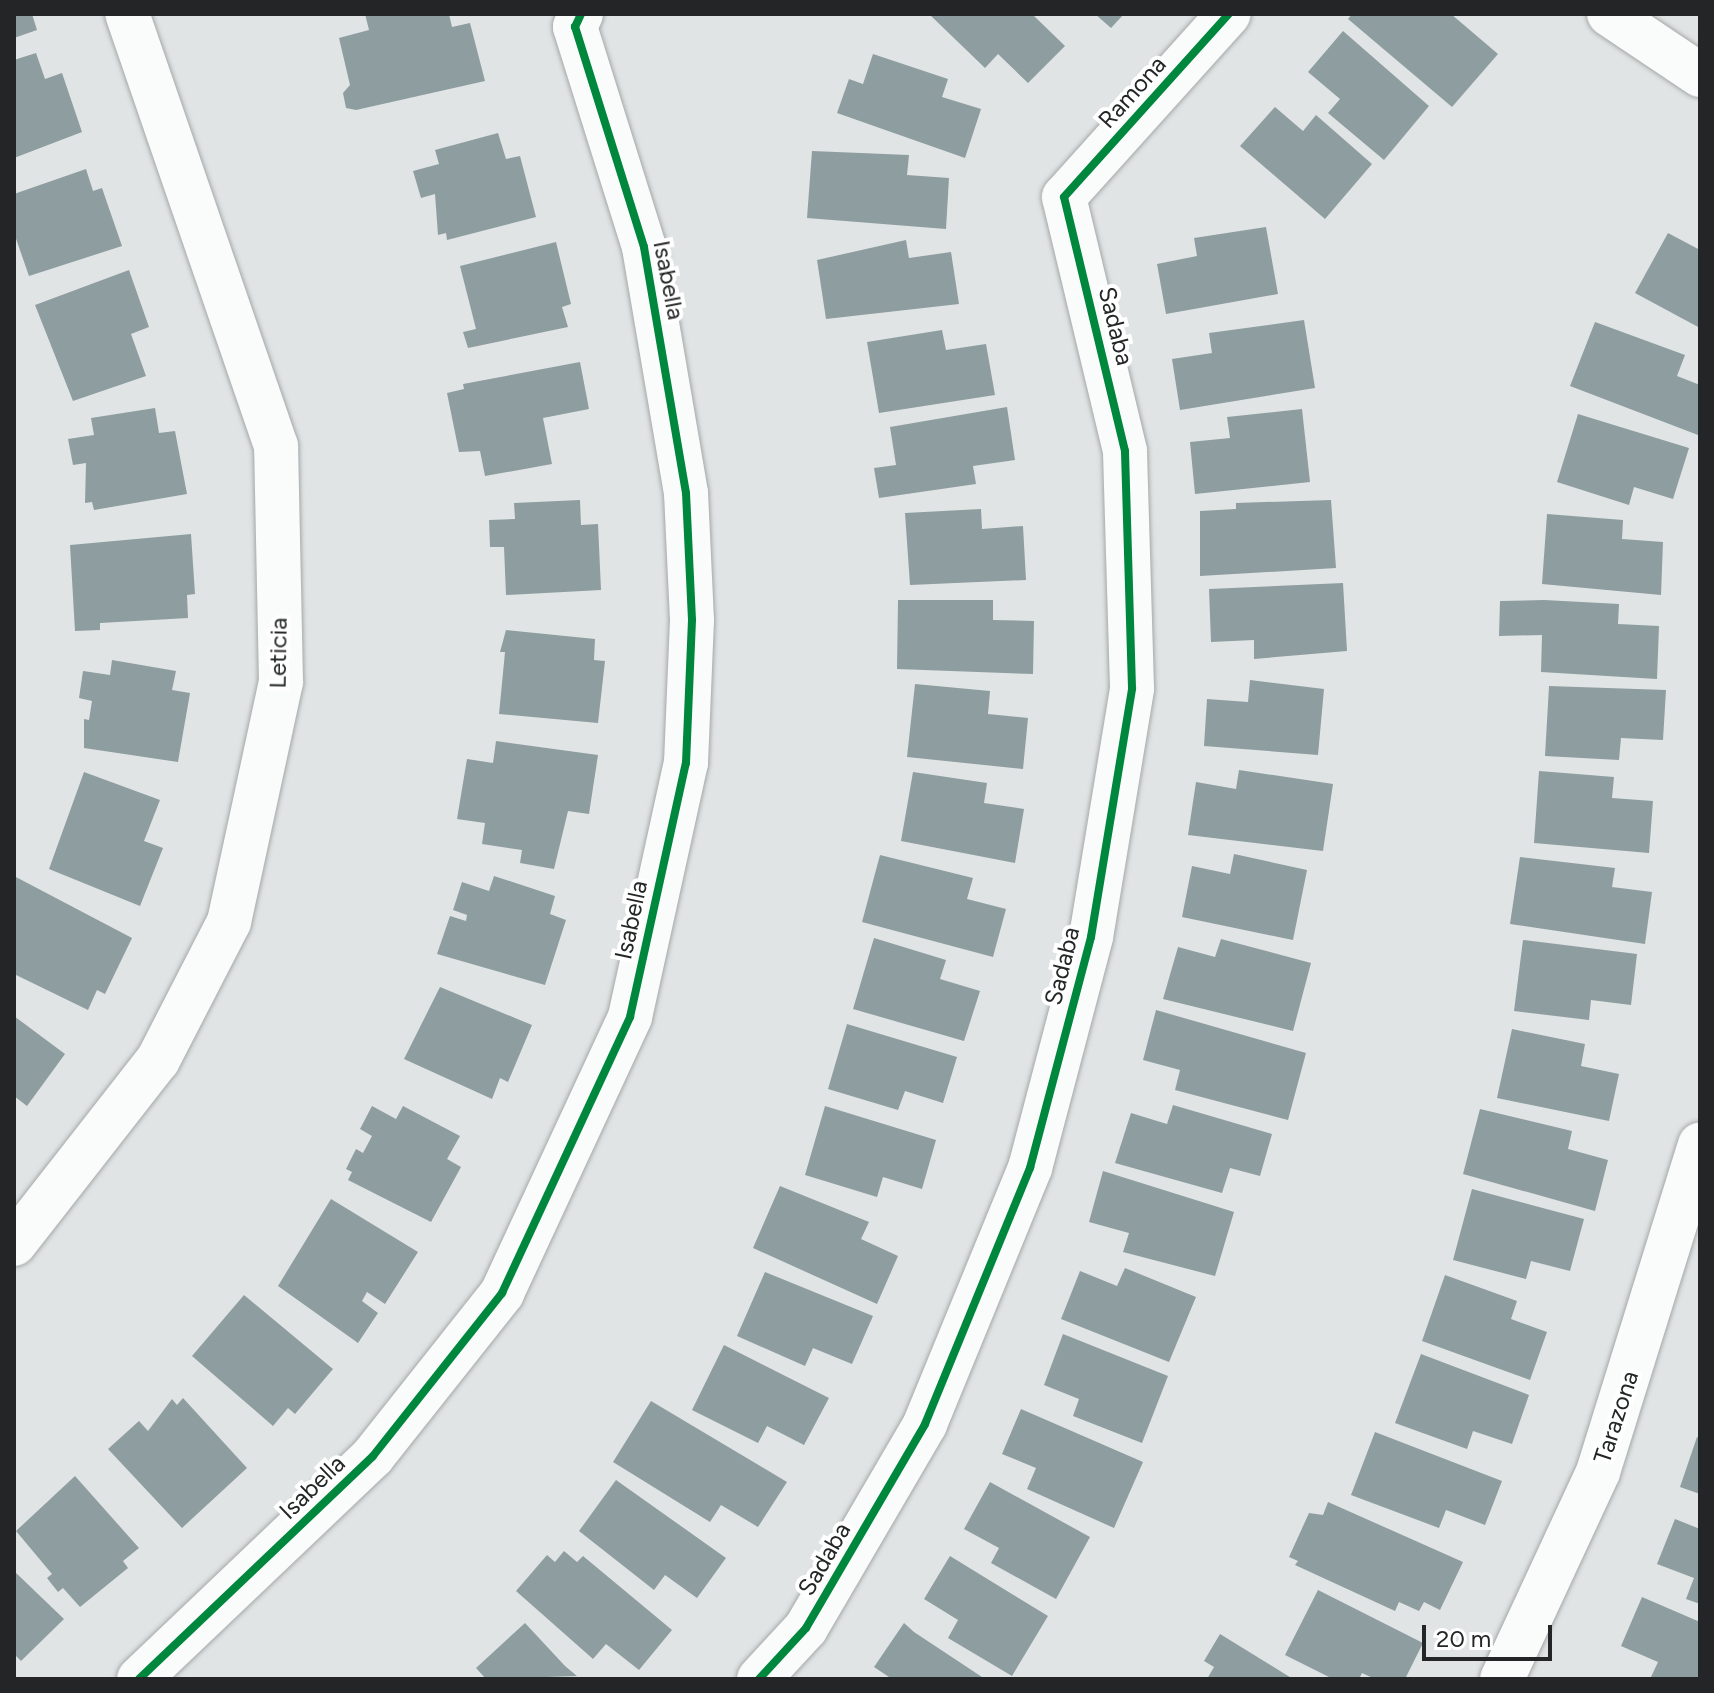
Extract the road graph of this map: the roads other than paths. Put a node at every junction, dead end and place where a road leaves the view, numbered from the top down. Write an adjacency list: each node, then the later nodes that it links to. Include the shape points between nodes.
1 (127, 14): 8 (street, Leticia, via 276,446 281,682 229,922 158,1060)
2 (581, 14): 9 (street, Isabella, via 575,27 644,247 686,493 692,620 686,763 630,1017 502,1293 373,1456)
3 (1229, 14): 6 (street, Ramona)
4 (1609, 14): 5 (street)
5 (1700, 75)
6 (1064, 197): 10 (street, Sadaba, via 1125,451 1132,688 1091,937 1030,1168 925,1424 806,1628)
7 (1700, 1144): 11 (street, Tarazona, via 1598,1472)
8 (14, 1244)
9 (139, 1679)
10 (759, 1679)
11 (1502, 1679)

